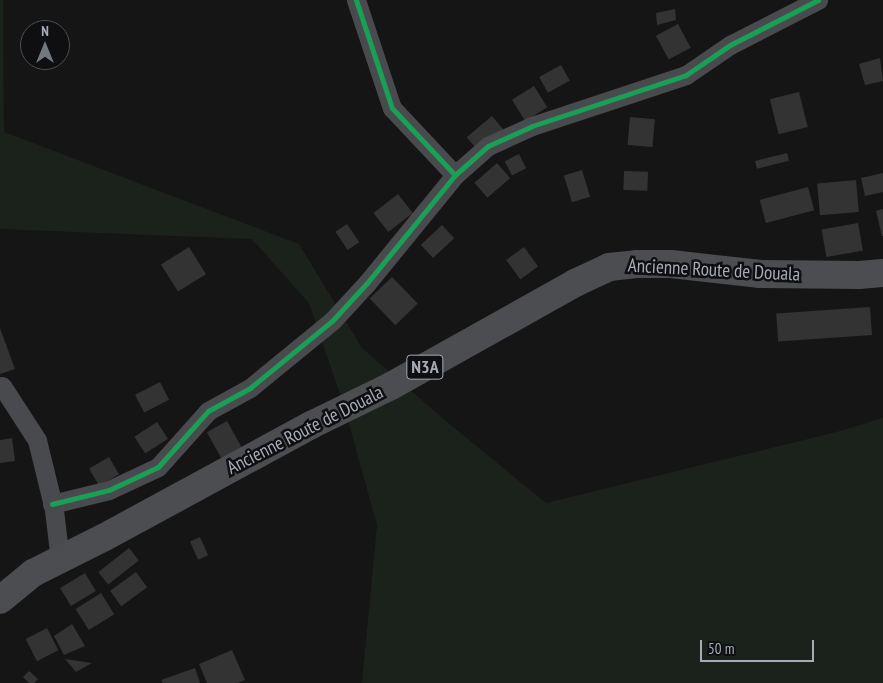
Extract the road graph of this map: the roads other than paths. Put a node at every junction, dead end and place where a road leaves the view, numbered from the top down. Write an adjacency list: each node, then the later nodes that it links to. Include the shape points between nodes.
1 (356, 0): 3 (street, via 392,108)
2 (818, 0): 3 (street, via 730,45 686,75 532,126 488,146)
3 (455, 175): 6 (street, via 367,283 332,320 250,388 208,411 158,467 109,490)
4 (883, 273): 7 (highway, Ancienne Route de Douala / N3A, via 760,274 645,264 609,267)
5 (2, 386): 6 (street, via 37,440)
6 (52, 504): 7 (street)
7 (60, 560): 8 (highway, Ancienne Route de Douala / N3A, via 33,573)
8 (0, 600)

